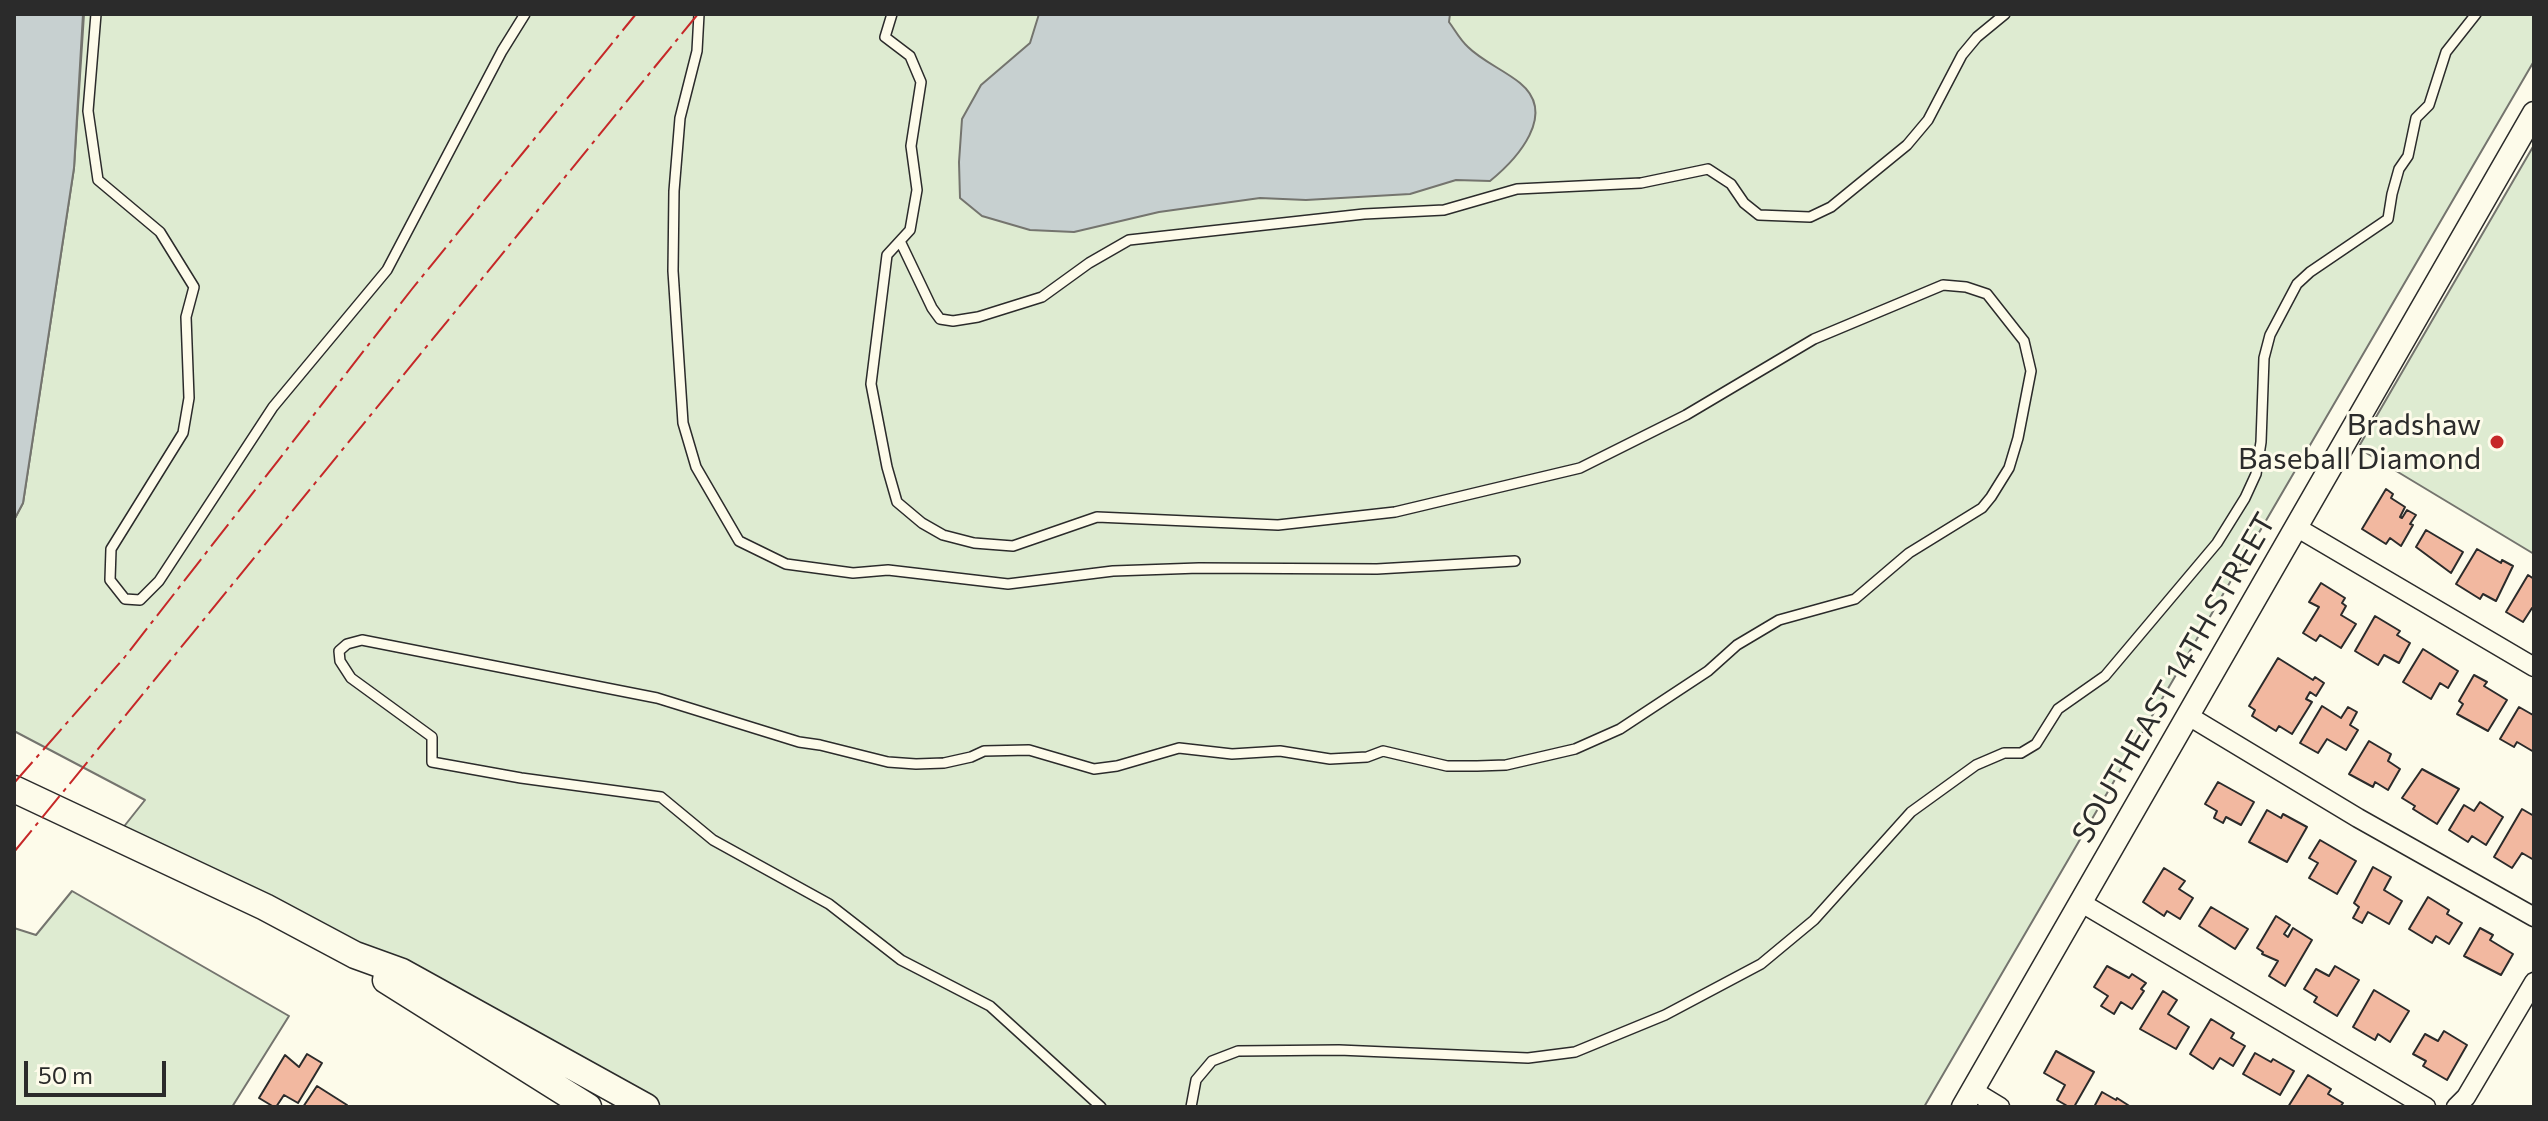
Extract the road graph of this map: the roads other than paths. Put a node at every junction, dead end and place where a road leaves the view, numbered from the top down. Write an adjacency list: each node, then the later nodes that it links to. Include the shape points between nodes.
1 (96, 14): 2 (lane, via 88,111 98,180 160,232 194,287 186,317 189,398 183,433 111,549 110,580 125,599 140,600 159,581 273,407 387,270)
2 (525, 14)
3 (699, 14): 10 (lane, via 697,51 680,118 674,191 673,271 683,423 696,467 739,541 786,564 1008,584 1113,571 1377,569)
4 (892, 14): 8 (lane, via 885,37 910,56 921,82 911,146 917,190 910,230)
5 (2005, 14): 8 (lane, via 1962,55 1928,120 1907,145 1831,207 1810,217 1759,215 1731,184 1708,169 1641,183 1517,189 1444,210 1129,240 1042,297 953,321 940,319 932,308)
6 (2476, 14): 22 (lane, via 2446,52 2429,105 2416,118 2388,219 2303,278 2270,335 2264,358 2261,442 2245,498 2217,543 2105,676 2058,709 2036,744 1976,765 1949,782 1911,812 1814,920 1761,964 1665,1015 1575,1052 1528,1058 1238,1051 1212,1061 1196,1080)
7 (2534, 113): 9 (street, SOUTHEAST 14TH STREET)
8 (900, 241): 21 (lane, via 887,255 871,384 887,467 897,502 943,535 974,543 1013,546 1097,517 1278,525 1395,512 1580,468 1686,415 1814,339 1943,285 1987,294 2024,341 2031,371 2009,468 1982,508 1909,553 1855,599 1779,620 1620,729 1575,749 1506,765 1447,766 1383,751 1330,759 1280,751 1232,754 1179,748 1094,769 1029,750 984,751 944,763 888,762 799,742 657,698 362,640 339,651 351,678 432,737 432,762 661,797 713,840 829,904 901,960 990,1006)
9 (2296, 527): 11 (street); 12 (street, SOUTHEAST 14TH STREET)
10 (1515, 561)
11 (2534, 667)
12 (2187, 715): 14 (street, SOUTHEAST 14TH STREET); 15 (street)
13 (14, 789): 16 (main road)
14 (2080, 902): 18 (street, SOUTHEAST 14TH STREET); 24 (street)
15 (2534, 917)
16 (355, 955): 19 (main road, via 394,987); 20 (main road, via 402,972)
17 (2534, 982): 25 (street)
18 (1967, 1099): 23 (street)
19 (588, 1107)
20 (646, 1107)
21 (1101, 1107)
22 (1191, 1107)
23 (2000, 1107)
24 (2426, 1107)
25 (2456, 1107)

